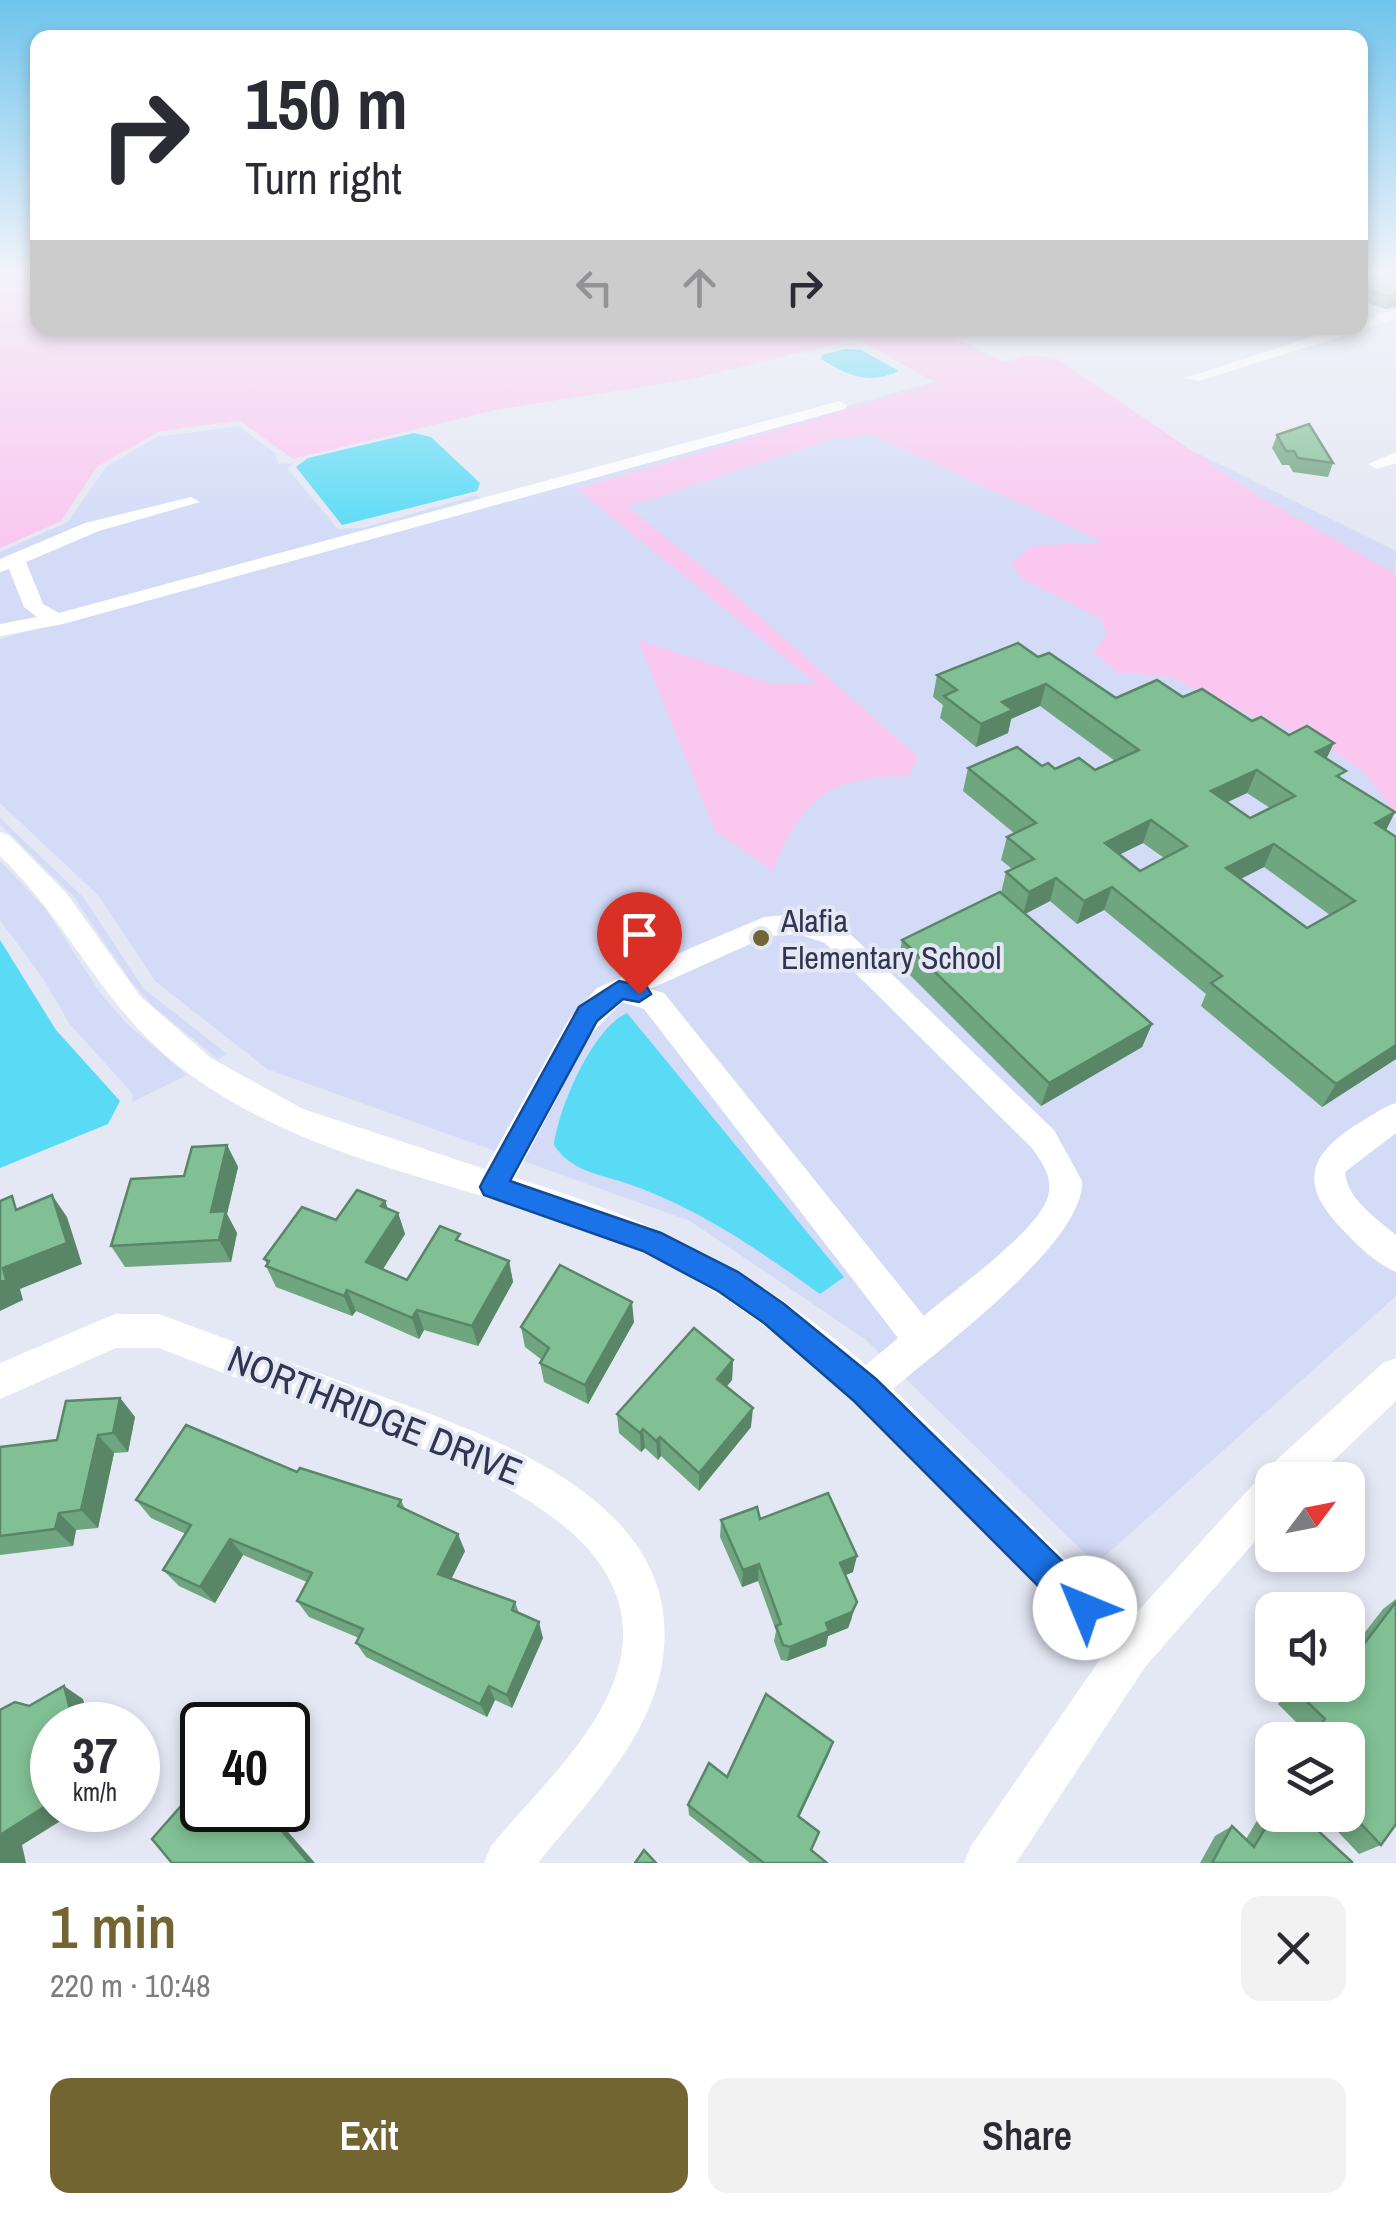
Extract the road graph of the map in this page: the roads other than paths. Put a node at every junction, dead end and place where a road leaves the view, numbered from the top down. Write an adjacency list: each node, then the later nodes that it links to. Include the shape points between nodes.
1 (1240, 363): 2 (street)
2 (1193, 378)
3 (840, 406): 8 (street)
4 (1396, 457): 5 (street)
5 (1377, 464)
6 (191, 502): 7 (street, via 92,527)
7 (7, 563): 8 (street, via 34,607)
8 (56, 620): 9 (street)
9 (0, 630)
10 (0, 842): 13 (street, via 59,902 115,987 198,1064 300,1122)
11 (619, 990): 13 (street, via 579,1027); 15 (street, via 654,1002); 15 (street, via 764,927 816,928 851,947 1043,1139 1064,1176 1066,1204 1035,1242)
12 (1396, 1116): 14 (street, via 1335,1158 1327,1171 1344,1208)
13 (493, 1187): 18 (street, via 625,1231 702,1267 774,1314)
14 (1396, 1256)
15 (922, 1341): 18 (street)
16 (1396, 1376): 19 (street)
17 (0, 1381): 22 (street, NORTHRIDGE DRIVE, via 115,1331 159,1331 488,1455 528,1475 590,1522 622,1560 637,1594 642,1630 634,1686 599,1748)
18 (865, 1390): 21 (street)
19 (1303, 1462)
20 (1255, 1512): 21 (street)
21 (1130, 1652): 23 (street)
22 (508, 1863)
23 (988, 1863)

